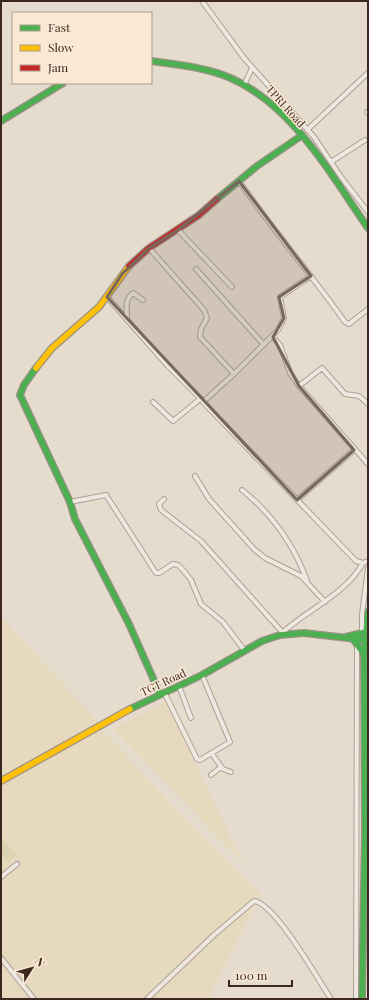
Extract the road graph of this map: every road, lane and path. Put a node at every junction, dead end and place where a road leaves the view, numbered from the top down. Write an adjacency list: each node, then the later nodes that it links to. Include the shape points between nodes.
1 (202, 1): 3 (street, TPRI Road)
2 (152, 61): 6 (main road, via 202,70)
3 (252, 68): 6 (street); 8 (street, TPRI Road)
4 (368, 73): 8 (street)
5 (61, 84): 7 (main road)
6 (244, 85): 9 (main road, via 264,99)
7 (1, 121)
8 (307, 130): 11 (street, TPRI Road)
9 (302, 136): 12 (main road); 14 (main road)
10 (365, 140): 11 (street)
11 (331, 162): 13 (street, TPRI Road)
12 (239, 181): 15 (main road); 18 (street)
13 (368, 212)
14 (368, 228)
15 (178, 230): 16 (main road); 19 (street)
16 (149, 248): 20 (main road, via 125,270); 26 (street, via 204,310 207,318 200,337)
17 (196, 269): 25 (street)
18 (311, 276): 22 (street, via 347,324); 24 (street, via 280,297 283,321)
19 (232, 287)
20 (107, 297): 23 (street); 37 (main road, via 99,308 52,348 24,385 20,395)
21 (143, 300): 23 (street, via 133,293 130,294 126,303)
22 (368, 309)
23 (127, 320): 28 (street)
24 (273, 337): 25 (street); 27 (street, via 280,345 290,373)
25 (264, 345): 26 (street)
26 (234, 374): 28 (street)
27 (300, 386): 30 (street, via 322,368 345,394 359,396); 31 (street)
28 (201, 400): 29 (street, via 173,421); 36 (street)
29 (153, 402)
30 (368, 404)
31 (354, 450): 32 (street); 36 (street)
32 (368, 464)
33 (195, 476): 41 (street, via 209,500 254,549)
34 (242, 490): 41 (street, via 263,508 289,543)
35 (164, 499): 45 (street, via 159,504 161,510 202,541)
36 (297, 500): 39 (street, via 356,561)
37 (70, 502): 49 (street, via 106,494 156,573 172,564 178,565 191,580 201,604 222,622); 53 (main road, via 75,519)
38 (368, 561): 39 (street)
39 (363, 563): 42 (street)
40 (368, 568): 44 (street, via 362,615)
41 (307, 582): 42 (street)
42 (325, 602): 45 (street, via 298,619)
43 (368, 612): 44 (main road)
44 (364, 633): 46 (main road); 47 (main road)
45 (282, 634): 46 (main road, TGT Road, via 304,633); 49 (main road, TGT Road)
46 (342, 638): 48 (main road, TGT Road)
47 (365, 640): 48 (main road, TGT Road); 50 (main road)
48 (355, 642): 50 (main road); 66 (street)
49 (244, 650): 51 (main road, TGT Road)
50 (364, 654): 67 (main road, via 365,832)
51 (202, 675): 52 (main road, TGT Road); 55 (street, via 230,742)
52 (179, 686): 53 (main road, TGT Road); 54 (street)
53 (162, 693): 55 (street, via 198,760); 59 (main road, TGT Road, via 100,724)
54 (191, 718)
55 (212, 754): 56 (street)
56 (221, 767): 57 (street); 58 (street)
57 (231, 772)
58 (211, 775)
59 (1, 781)
60 (17, 864): 61 (street)
61 (1, 877)
62 (1, 958): 63 (street)
63 (34, 999)
64 (147, 999): 65 (street, via 254,901 263,905 286,930)
65 (331, 999)
66 (356, 999)
67 (362, 999)

